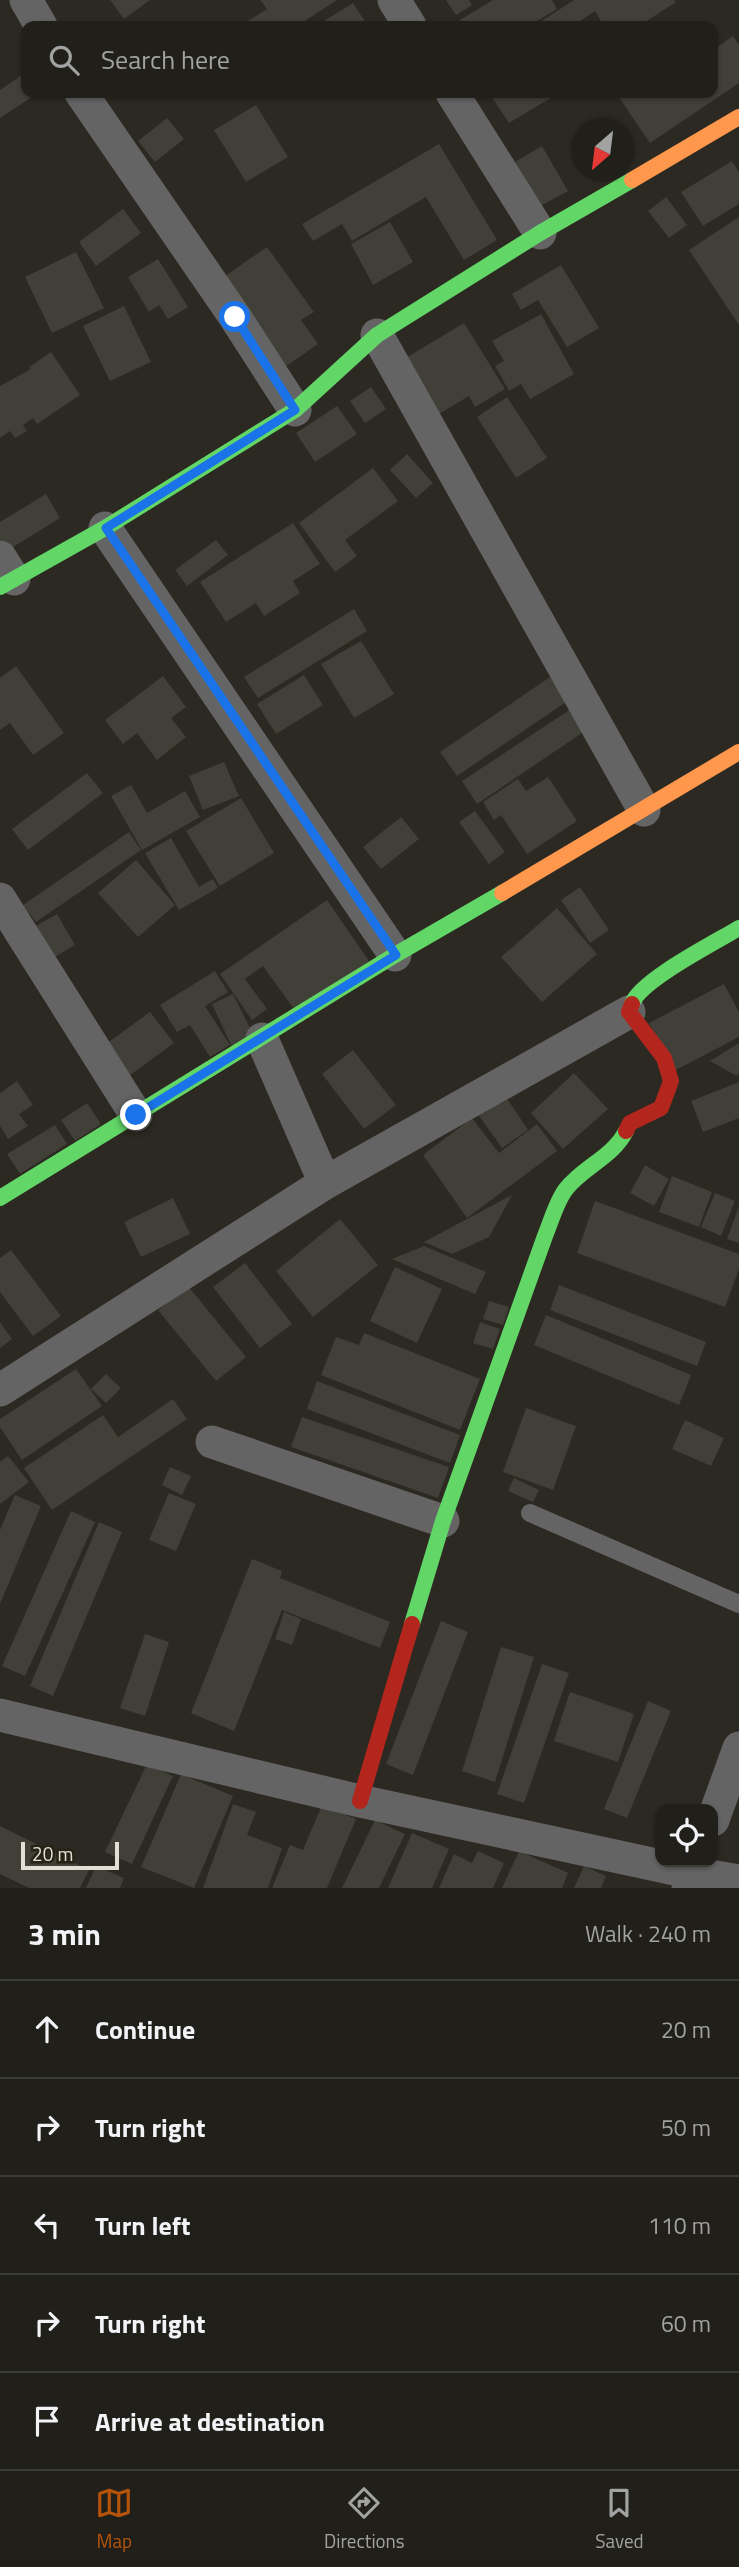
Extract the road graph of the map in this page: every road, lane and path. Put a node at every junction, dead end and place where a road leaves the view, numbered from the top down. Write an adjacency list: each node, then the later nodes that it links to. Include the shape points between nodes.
1 (26, 0): 3 (street)
2 (394, 0): 4 (street)
3 (38, 21)
4 (407, 21)
5 (84, 98): 10 (street)
6 (455, 98): 8 (street)
7 (739, 117): 8 (street)
8 (540, 233): 9 (street)
9 (377, 335): 10 (street); 14 (street)
10 (295, 410): 11 (street)
11 (106, 528): 12 (street); 17 (street)
12 (5, 574)
13 (739, 752): 14 (street)
14 (644, 810): 17 (street)
15 (0, 899): 20 (street)
16 (739, 928): 18 (street, via 661,975 634,997)
17 (396, 955): 19 (street)
18 (629, 1012): 21 (street); 26 (street, via 664,1058 671,1081 661,1108 630,1124 619,1145 565,1189)
19 (262, 1039): 20 (street); 21 (street)
20 (136, 1115): 22 (street)
21 (325, 1183): 23 (street)
22 (0, 1198)
23 (0, 1390)
24 (212, 1441): 26 (street)
25 (530, 1513): 27 (lane)
26 (443, 1521): 30 (street)
27 (739, 1604)
28 (0, 1715): 30 (street)
29 (739, 1748): 31 (street)
30 (360, 1801): 32 (street)
31 (718, 1806)
32 (693, 1874): 33 (street)
33 (739, 1881)

